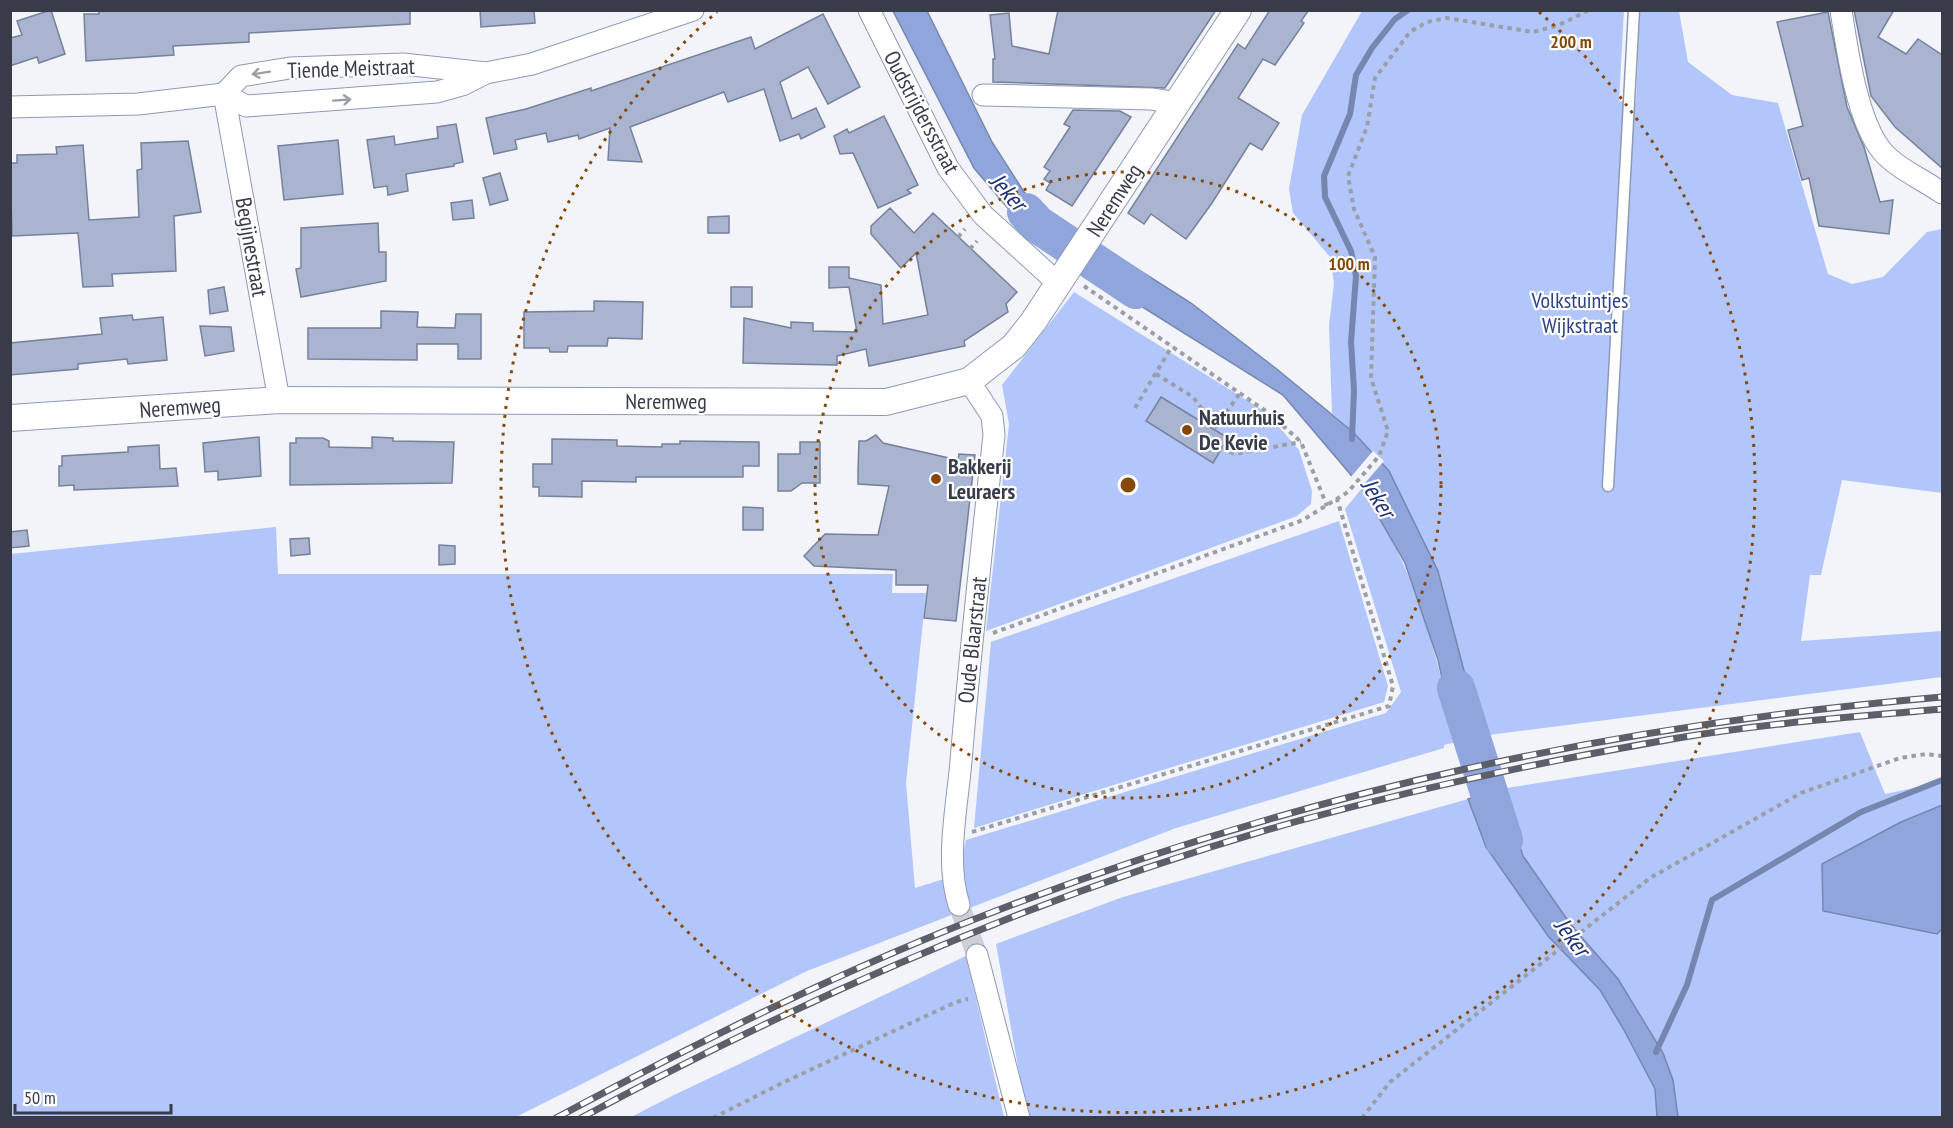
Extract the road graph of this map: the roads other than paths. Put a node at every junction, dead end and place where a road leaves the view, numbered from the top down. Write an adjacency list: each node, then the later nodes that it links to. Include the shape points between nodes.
1 (693, 10): 6 (street, Tiende Meistraat, via 660,23)
2 (869, 10): 13 (street, Oudstrijdersstraat, via 948,168 983,215)
3 (1238, 10): 10 (street, Neremweg)
4 (1634, 10): 17 (lane)
5 (1841, 10): 12 (street, via 1858,94 1873,135 1882,151)
6 (634, 20): 7 (street, Tiende Meistraat, via 612,39 532,64)
7 (486, 73): 8 (street, Tiende Meistraat, one-way to 7, via 246,106 399,96 453,87); 8 (street, Tiende Meistraat, one-way to 8, via 404,64 291,68 241,76)
8 (224, 94): 11 (street, via 138,104); 15 (street, Begijnestraat)
9 (983, 95): 10 (street)
10 (1178, 103): 13 (street, Neremweg)
11 (10, 107)
12 (1942, 193)
13 (1065, 275): 14 (street, Neremweg, via 1014,346)
14 (969, 381): 15 (street, Neremweg, via 886,402); 18 (street, Oude Blaarstraat, via 992,416 994,435 971,641 955,838 952,882)
15 (279, 400): 16 (street, Neremweg)
16 (10, 418)
17 (1608, 486)
18 (959, 905)
19 (977, 955): 20 (street)
20 (1019, 1118)

